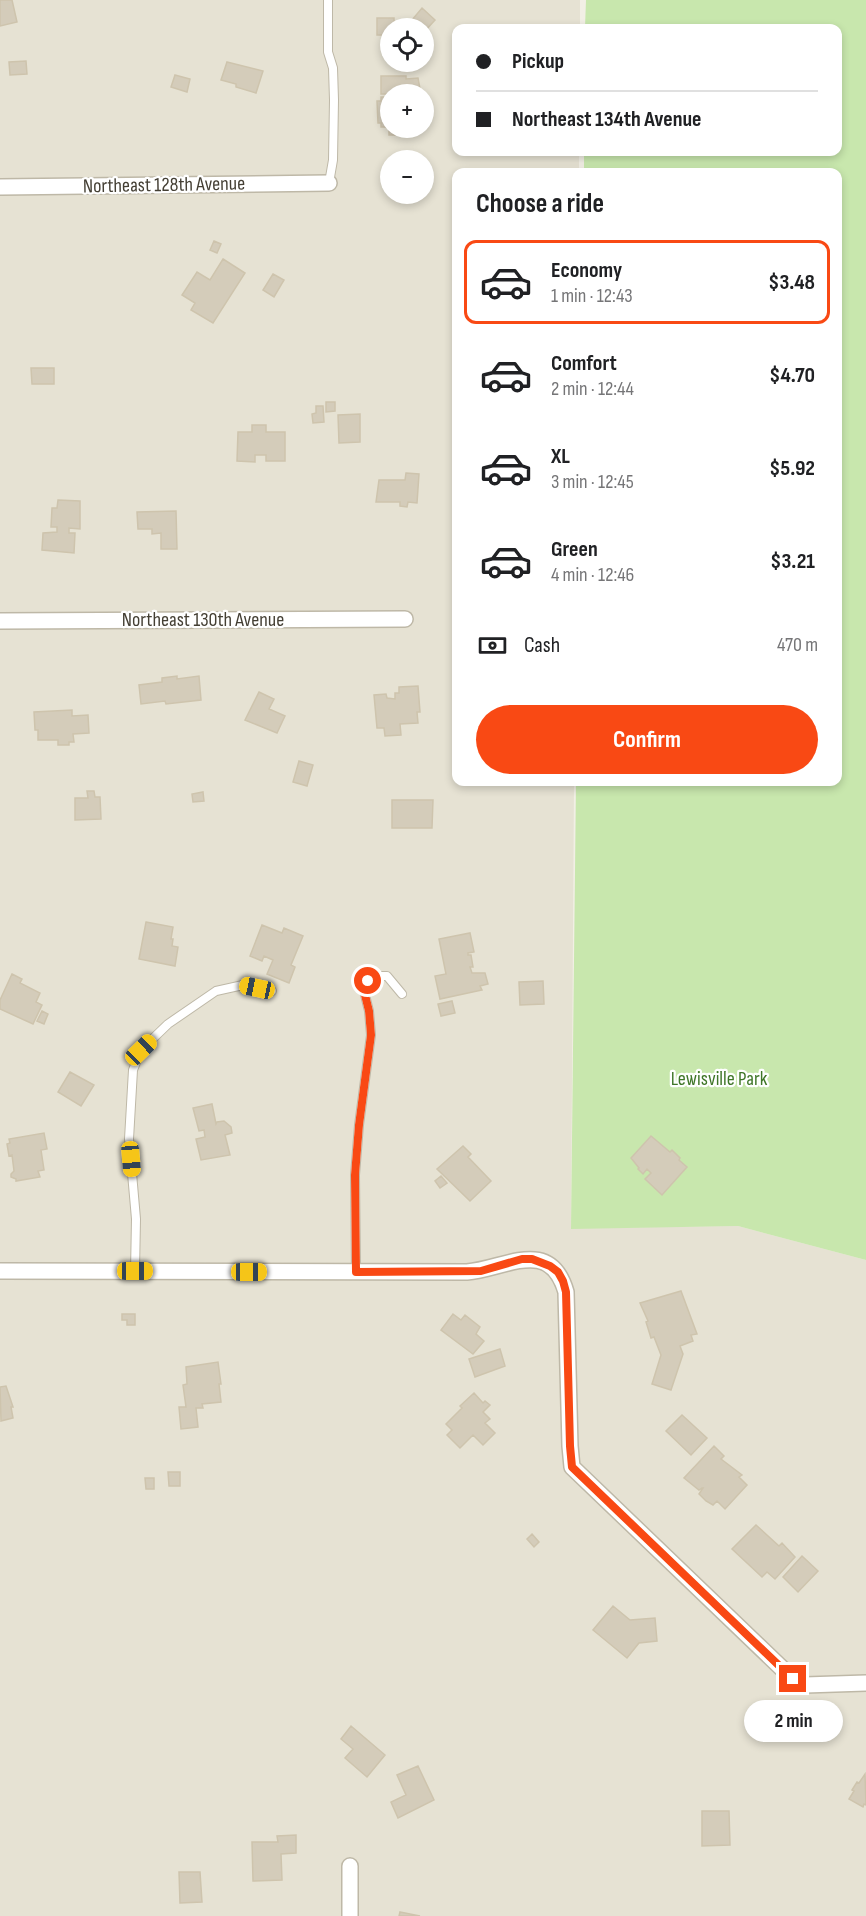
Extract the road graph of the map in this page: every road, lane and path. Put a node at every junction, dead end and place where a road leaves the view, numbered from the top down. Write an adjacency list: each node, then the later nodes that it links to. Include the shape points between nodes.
1 (328, 0): 2 (lane, via 328,52 334,100)
2 (329, 183): 3 (street, Northeast 128th Avenue)
3 (0, 187)
4 (405, 619): 5 (street, Northeast 130th Avenue)
5 (0, 621)
6 (272, 991): 9 (lane, via 243,985 216,991 168,1024 141,1050 133,1070 129,1138 136,1219)
7 (402, 994): 10 (lane, via 387,976 368,981 364,991 371,1035 355,1175)
8 (0, 1271): 9 (street)
9 (135, 1271): 10 (street)
10 (356, 1272): 11 (street, via 474,1271 522,1259 541,1261 558,1272 566,1292 572,1467 793,1679 805,1685)
11 (866, 1683)
12 (350, 1866): 13 (street)
13 (350, 1916)

